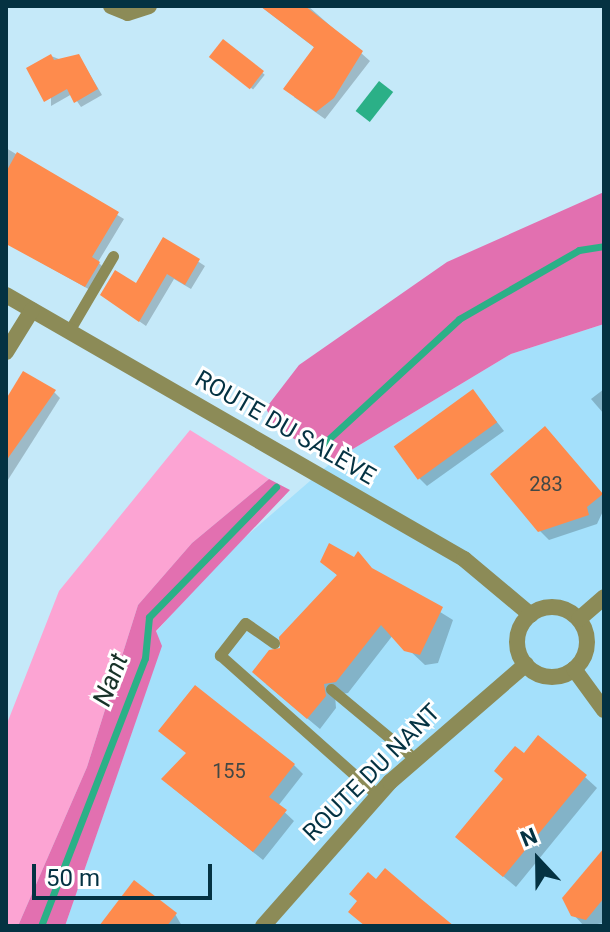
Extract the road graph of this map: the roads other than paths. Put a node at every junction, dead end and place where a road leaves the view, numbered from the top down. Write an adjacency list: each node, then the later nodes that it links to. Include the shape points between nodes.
1 (111, 6): 2 (street, via 128,13)
2 (149, 6)
3 (113, 256): 6 (lane)
4 (6, 295): 5 (street, ROUTE DU SALÈVE)
5 (32, 310): 6 (street, ROUTE DU SALÈVE); 7 (street)
6 (69, 331): 9 (street, ROUTE DU SALÈVE, via 464,559)
7 (6, 352)
8 (604, 597): 10 (street)
9 (531, 615): 10 (street, via 552,607); 12 (street, via 518,642)
10 (579, 619): 13 (street, via 587,645)
11 (274, 643): 17 (lane, via 245,623 220,655)
12 (526, 664): 13 (street, via 545,676); 16 (street, ROUTE DU NANT)
13 (574, 669): 15 (street)
14 (331, 689): 16 (lane)
15 (604, 710)
16 (415, 759): 17 (street, ROUTE DU NANT)
17 (377, 795): 18 (street, ROUTE DU NANT)
18 (263, 926)

